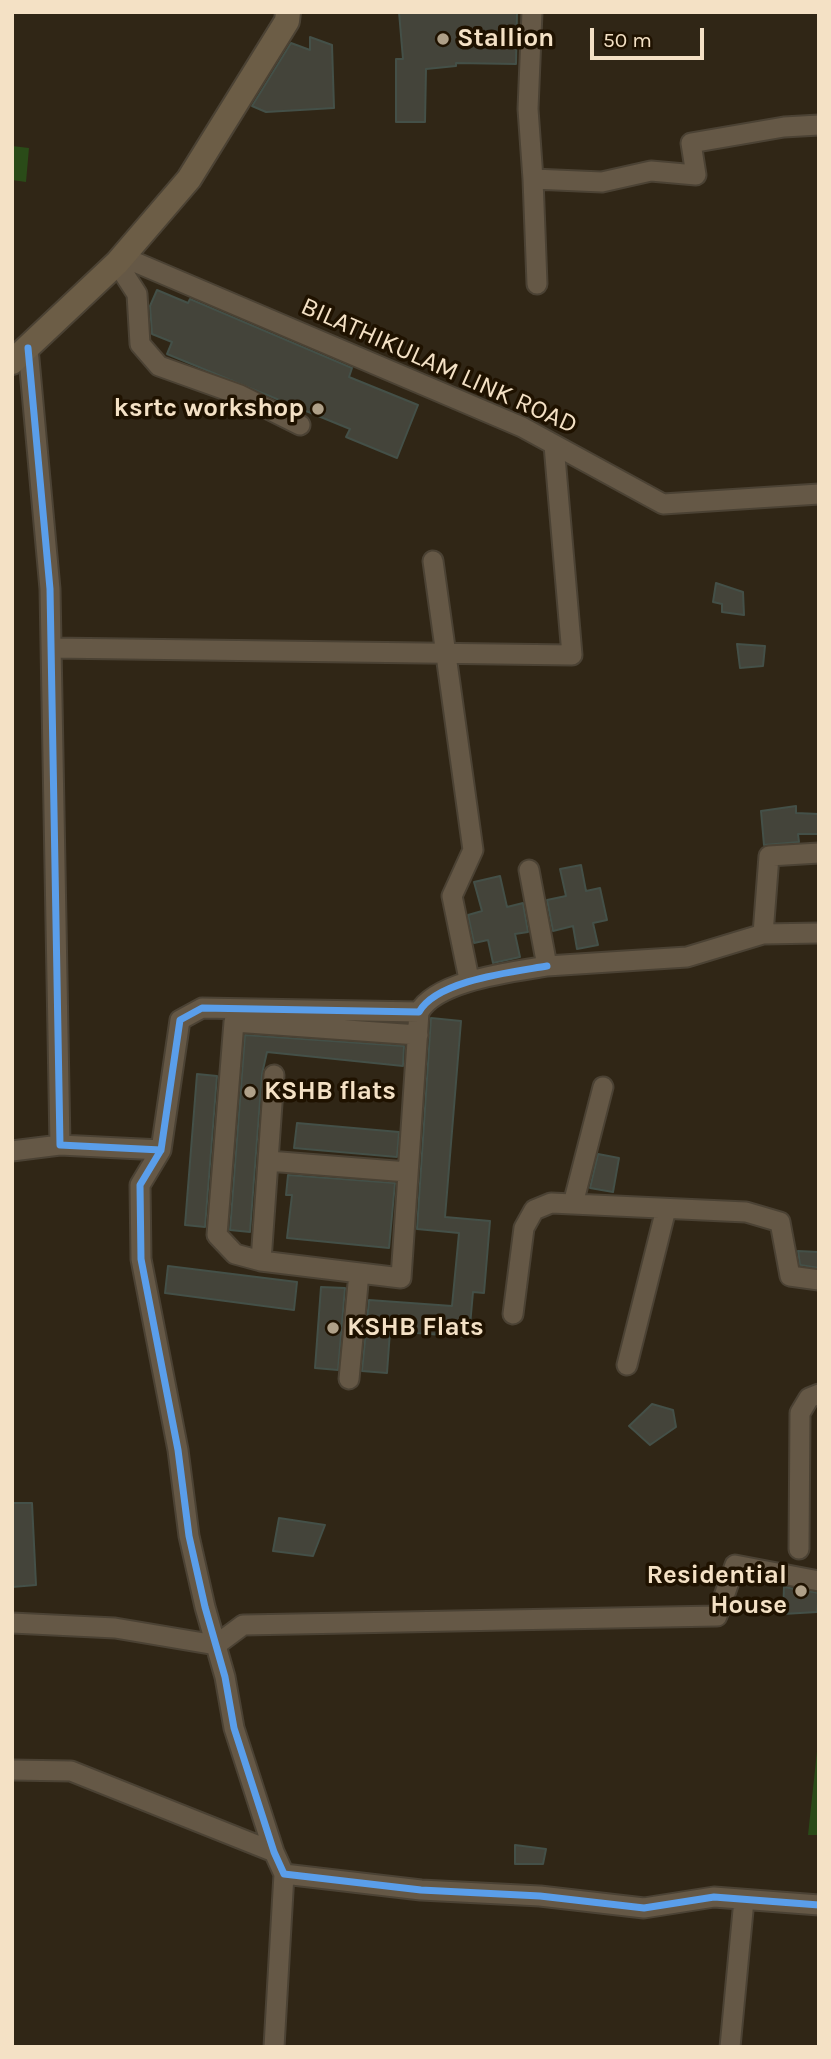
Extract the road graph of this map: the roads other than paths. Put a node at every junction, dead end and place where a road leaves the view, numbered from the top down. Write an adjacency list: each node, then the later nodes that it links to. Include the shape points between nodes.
1 (288, 12): 5 (main road, via 287,21 189,179)
2 (532, 12): 4 (street, via 528,109)
3 (819, 125): 4 (street, via 691,143 696,175 651,171 602,183)
4 (533, 179): 6 (street)
5 (120, 260): 7 (main road); 8 (street, via 137,294 140,344 159,366 240,396); 9 (street, BILATHIKULAM LINK ROAD, via 522,427)
6 (537, 284)
7 (20, 355): 12 (street, via 50,589)
8 (300, 425)
9 (554, 445): 10 (street, BILATHIKULAM LINK ROAD, via 663,504); 13 (street, via 572,655)
10 (819, 495)
11 (433, 561): 13 (street)
12 (52, 648): 13 (street); 24 (street)
13 (445, 652): 19 (street, via 473,850 453,897)
14 (819, 853): 17 (street, via 769,856)
15 (529, 870): 18 (street)
16 (819, 933): 17 (street)
17 (763, 934): 18 (street, via 687,957)
18 (547, 966): 19 (street)
19 (469, 979): 20 (street, via 424,1003)
20 (419, 1012): 21 (street); 25 (street, via 202,1008 180,1020)
21 (418, 1035): 28 (street); 31 (street, via 234,1022 218,1236 234,1254)
22 (274, 1075): 27 (street)
23 (603, 1087): 29 (street)
24 (60, 1145): 25 (street); 26 (street)
25 (161, 1150): 41 (street, via 140,1185 141,1259 178,1450 189,1536)
26 (12, 1151)
27 (268, 1161): 28 (street); 31 (street)
28 (408, 1172): 32 (street, via 401,1278)
29 (573, 1204): 30 (street); 34 (street, via 551,1203 534,1210 524,1228)
30 (666, 1209): 33 (street, via 746,1213 780,1222 790,1276); 35 (street)
31 (261, 1261): 32 (street)
32 (359, 1273): 36 (street)
33 (819, 1280)
34 (513, 1314)
35 (627, 1365)
36 (349, 1379)
37 (819, 1394): 38 (street, via 809,1398 800,1413)
38 (799, 1549)
39 (819, 1581): 41 (street, via 735,1566 717,1616 243,1625)
40 (12, 1623): 41 (street, via 115,1628)
41 (216, 1645): 43 (street, via 234,1728)
42 (12, 1770): 43 (street, via 71,1771)
43 (274, 1852): 44 (street)
44 (284, 1874): 45 (street, via 644,1908 714,1897); 47 (street)
45 (744, 1900): 46 (street); 48 (street)
46 (819, 1905)
47 (274, 2047)
48 (730, 2047)

